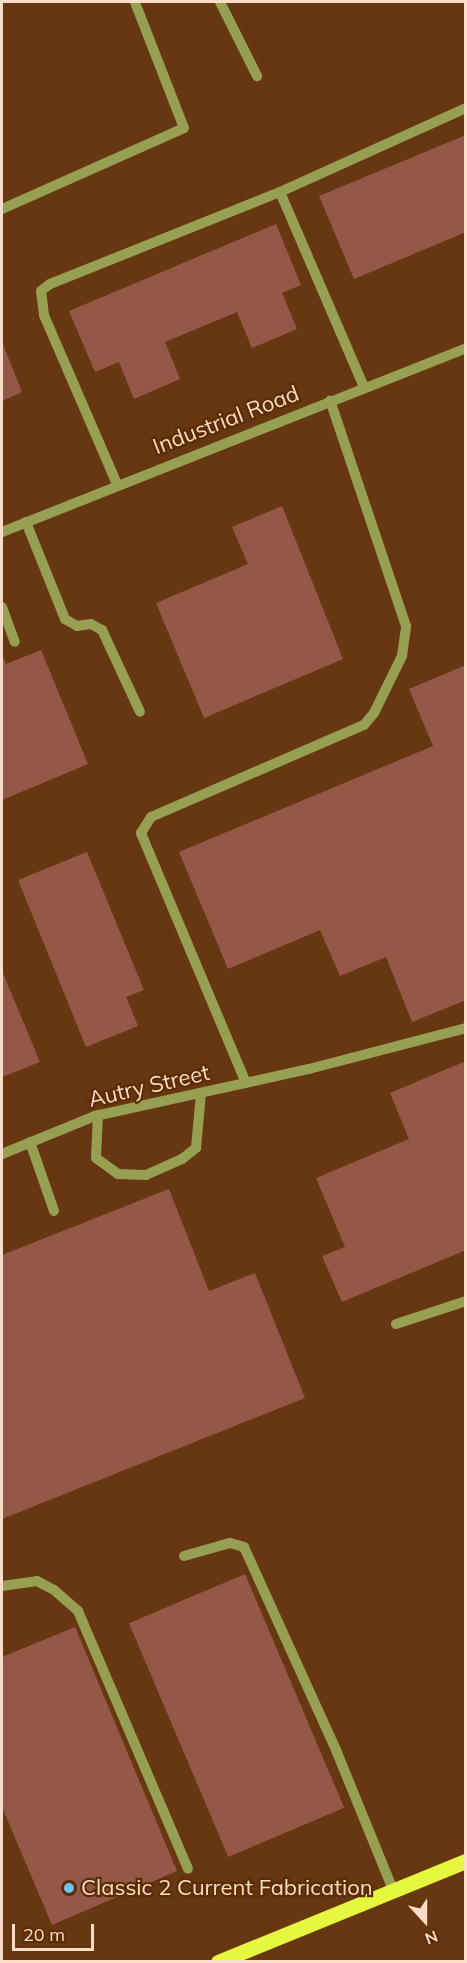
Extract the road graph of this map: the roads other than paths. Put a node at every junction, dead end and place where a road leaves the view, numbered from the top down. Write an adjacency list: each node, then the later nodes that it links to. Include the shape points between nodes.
1 (135, 2): 6 (street, via 184,128)
2 (220, 2): 3 (street)
3 (256, 76)
4 (465, 108): 5 (street)
5 (280, 192): 8 (street); 10 (street, via 41,291 44,315)
6 (2, 209)
7 (465, 348): 8 (street, Industrial Road)
8 (364, 387): 9 (street, Industrial Road)
9 (330, 400): 10 (street, Industrial Road); 17 (street, via 406,626 402,656 364,725 151,817 141,833)
10 (117, 484): 11 (street, Industrial Road)
11 (26, 522): 12 (street, Industrial Road); 15 (street, via 66,619 76,626 91,624 102,630)
12 (2, 532)
13 (2, 608): 14 (street)
14 (15, 642)
15 (140, 712)
16 (465, 1028): 17 (street, Autry Street)
17 (246, 1083): 18 (street, Autry Street)
18 (201, 1093): 19 (street, Autry Street); 19 (street, via 196,1148 182,1159 146,1175 118,1174 96,1158)
19 (98, 1115): 20 (street, Autry Street)
20 (30, 1142): 21 (street, Autry Street); 22 (street)
21 (2, 1154)
22 (54, 1211)
23 (465, 1301): 24 (street)
24 (396, 1324)
25 (184, 1556): 29 (street, via 230,1543 244,1547 336,1750)
26 (2, 1586): 28 (street, via 37,1581 78,1611)
27 (465, 1861): 29 (main road)
28 (189, 1869)
29 (393, 1890): 30 (main road)
30 (218, 1962)

